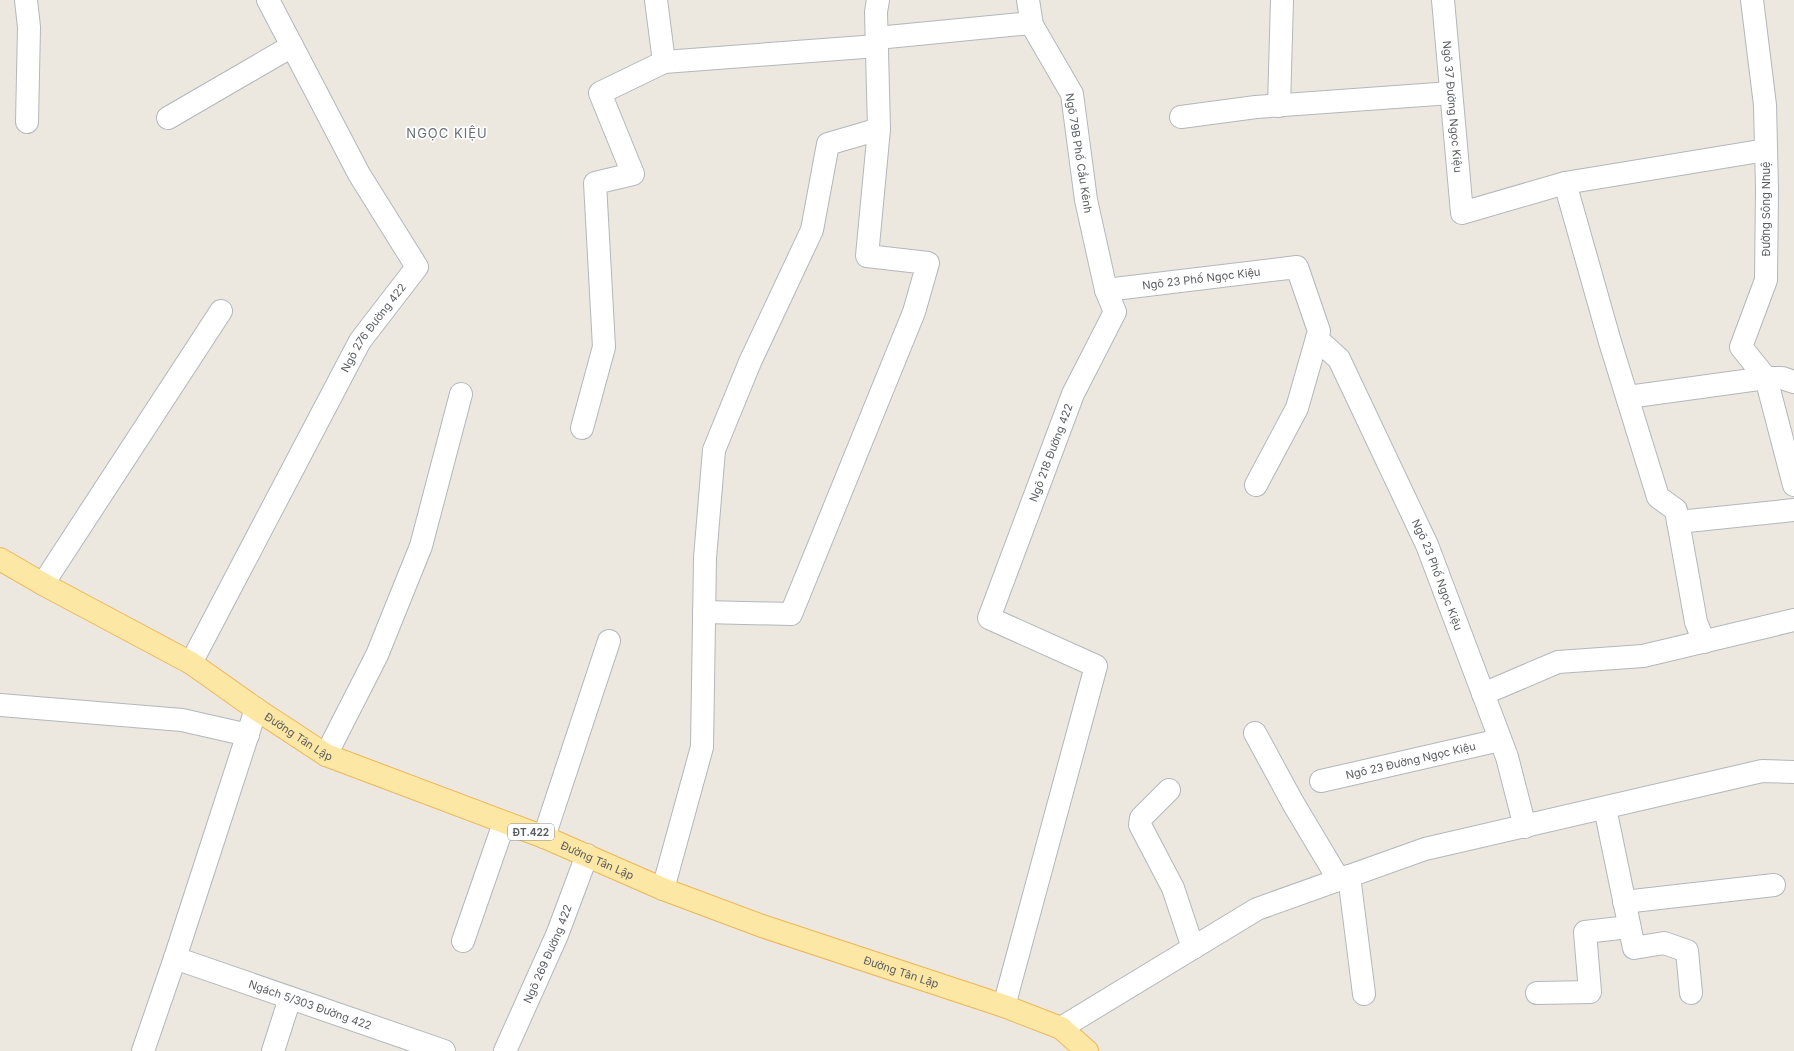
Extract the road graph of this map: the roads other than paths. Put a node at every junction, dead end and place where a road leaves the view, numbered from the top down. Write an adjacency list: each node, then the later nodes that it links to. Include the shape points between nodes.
1 (26, 0): 17 (street, via 29,27)
2 (268, 0): 11 (street, Ngõ 276 Đường 422)
3 (656, 0): 12 (street)
4 (878, 0): 10 (street)
5 (1028, 0): 9 (street, Ngõ 79B Phố Cầu Kênh)
6 (1282, 0): 14 (street)
7 (1443, 0): 13 (street, Ngõ 37 Đường Ngọc Kiệu)
8 (1752, 0): 19 (street, Đường Sông Nhuệ, via 1765,106)
9 (1032, 24): 10 (street); 21 (street, Ngõ 79B Phố Cầu Kênh, via 1072,94 1086,200)
10 (877, 42): 12 (street); 18 (street)
11 (292, 46): 16 (street); 39 (street, Ngõ 276 Đường 422, via 358,174 417,267 360,341)
12 (664, 62): 28 (street, via 600,93 633,174 595,183 604,347)
13 (1451, 93): 14 (street); 20 (street, Ngõ 37 Đường Ngọc Kiệu, via 1462,213)
14 (1279, 106): 15 (street)
15 (1181, 117)
16 (168, 118)
17 (27, 122)
18 (878, 129): 35 (street, via 828,144 812,230 750,362 714,450 704,558); 35 (street, via 867,256 928,263 914,312 791,614)
19 (1766, 150): 20 (street); 24 (street, Đường Sông Nhuệ, via 1766,280 1741,347)
20 (1565, 183): 27 (street)
21 (1106, 290): 23 (street, Ngõ 23 Phố Ngọc Kiệu, via 1297,266 1320,331); 67 (street, Ngõ 218 Đường 422, via 1114,312 1073,394 989,618 1096,666)
22 (221, 311): 34 (street)
23 (1317, 339): 29 (street, via 1297,408); 40 (street, Ngõ 23 Phố Ngọc Kiệu, via 1339,359 1427,545)
24 (1766, 378): 25 (street, via 1782,378); 27 (street); 30 (street)
25 (1794, 382)
26 (461, 394): 46 (street, via 421,546 377,655)
27 (1628, 397): 32 (street, via 1658,497 1676,510)
28 (582, 428)
29 (1256, 485)
30 (1794, 485)
31 (1794, 510): 32 (street)
32 (1678, 522): 38 (street, via 1696,622)
33 (0, 559): 34 (main road, Đường Tân Lập / ĐT.422)
34 (43, 584): 39 (main road, Đường Tân Lập / ĐT.422)
35 (704, 612): 57 (street, via 702,747)
36 (1794, 620): 38 (street)
37 (609, 641): 53 (street)
38 (1704, 642): 40 (street, via 1643,656 1558,662)
39 (191, 663): 42 (main road, Đường Tân Lập / ĐT.422)
40 (1483, 694): 45 (street, Ngõ 23 Phố Ngọc Kiệu)
41 (0, 705): 44 (street, via 182,720)
42 (256, 709): 44 (street); 46 (main road, Đường Tân Lập / ĐT.422)
43 (1255, 733): 55 (street, via 1293,803)
44 (248, 735): 62 (street)
45 (1500, 740): 48 (street, Ngõ 23 Đường Ngọc Kiệu); 52 (street, Ngõ 23 Phố Ngọc Kiệu)
46 (326, 755): 51 (main road, Đường Tân Lập / ĐT.422)
47 (1794, 772): 50 (street, via 1762,771)
48 (1321, 781)
49 (1169, 790): 61 (street, via 1141,818 1140,825 1172,888)
50 (1605, 808): 52 (street); 58 (street)
51 (504, 823): 53 (main road, Đường Tân Lập / ĐT.422); 60 (street)
52 (1525, 826): 55 (street, via 1424,849)
53 (544, 837): 54 (main road, Đường Tân Lập / ĐT.422)
54 (587, 855): 57 (main road, Đường Tân Lập / ĐT.422); 72 (street, Ngõ 269 Đường 422, via 557,934)
55 (1344, 878): 61 (street, via 1257,909); 64 (street)
56 (1774, 885): 58 (street)
57 (663, 889): 67 (main road, Đường Tân Lập / ĐT.422, via 762,926)
58 (1624, 902): 59 (street)
59 (1629, 927): 63 (street, via 1585,932 1590,992); 65 (street, via 1634,948 1664,944 1687,951)
60 (463, 941)
61 (1194, 948): 68 (street)
62 (175, 958): 66 (street, Ngách 5/303 Đường 422); 69 (street)
63 (1537, 993)
64 (1364, 994)
65 (1691, 994)
66 (290, 998): 70 (street); 71 (street, Ngách 5/303 Đường 422)
67 (1004, 1006): 68 (main road, Đường Tân Lập / ĐT.422)
68 (1062, 1028): 73 (main road, Đường Tân Lập / ĐT.422)
69 (143, 1051)
70 (273, 1051)
71 (444, 1051)
72 (505, 1051)
73 (1087, 1051)

